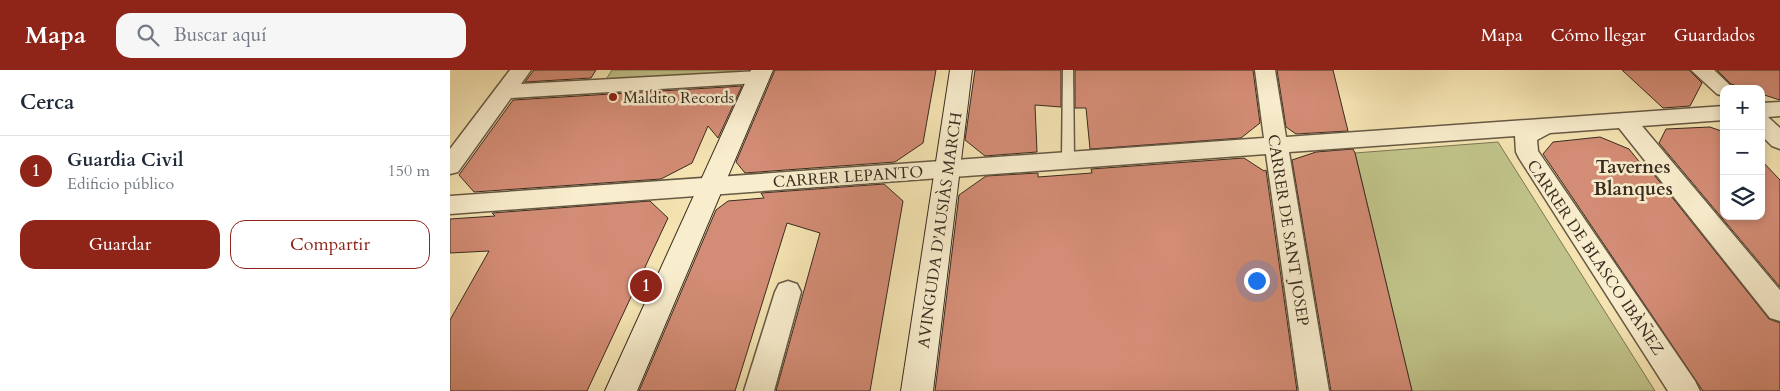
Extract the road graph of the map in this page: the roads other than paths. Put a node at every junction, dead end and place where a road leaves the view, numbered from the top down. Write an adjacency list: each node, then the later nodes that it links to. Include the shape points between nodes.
1 (521, 70): 8 (street)
2 (961, 70): 19 (street, AVINGUDA D'AUSIÀS MARCH)
3 (1068, 70): 17 (lane)
4 (1265, 70): 16 (street, CARRER DE SANT JOSEP)
5 (1701, 70): 7 (street)
6 (761, 73): 8 (street); 20 (street)
7 (1720, 86)
8 (504, 92): 18 (street)
9 (1780, 109): 10 (street)
10 (1765, 110)
11 (1720, 113): 12 (street, CARRER LEPANTO)
12 (1625, 121): 14 (street, CARRER LEPANTO); 23 (street)
13 (1765, 126): 15 (street)
14 (1544, 127): 16 (street, CARRER LEPANTO); 28 (street, CARRER DE BLASCO IBÀÑEZ, via 1526,136 1526,152)
15 (1780, 141)
16 (1277, 144): 17 (street, CARRER LEPANTO); 27 (street, CARRER DE SANT JOSEP)
17 (1068, 160): 19 (street, CARRER LEPANTO)
18 (450, 166)
19 (946, 169): 20 (street, CARRER LEPANTO); 26 (street, AVINGUDA D'AUSIÀS MARCH)
20 (712, 186): 21 (street, CARRER LEPANTO); 24 (street)
21 (450, 205)
22 (788, 292): 25 (street)
23 (1780, 310)
24 (622, 391)
25 (759, 391)
26 (917, 391)
27 (1314, 391)
28 (1685, 391)

